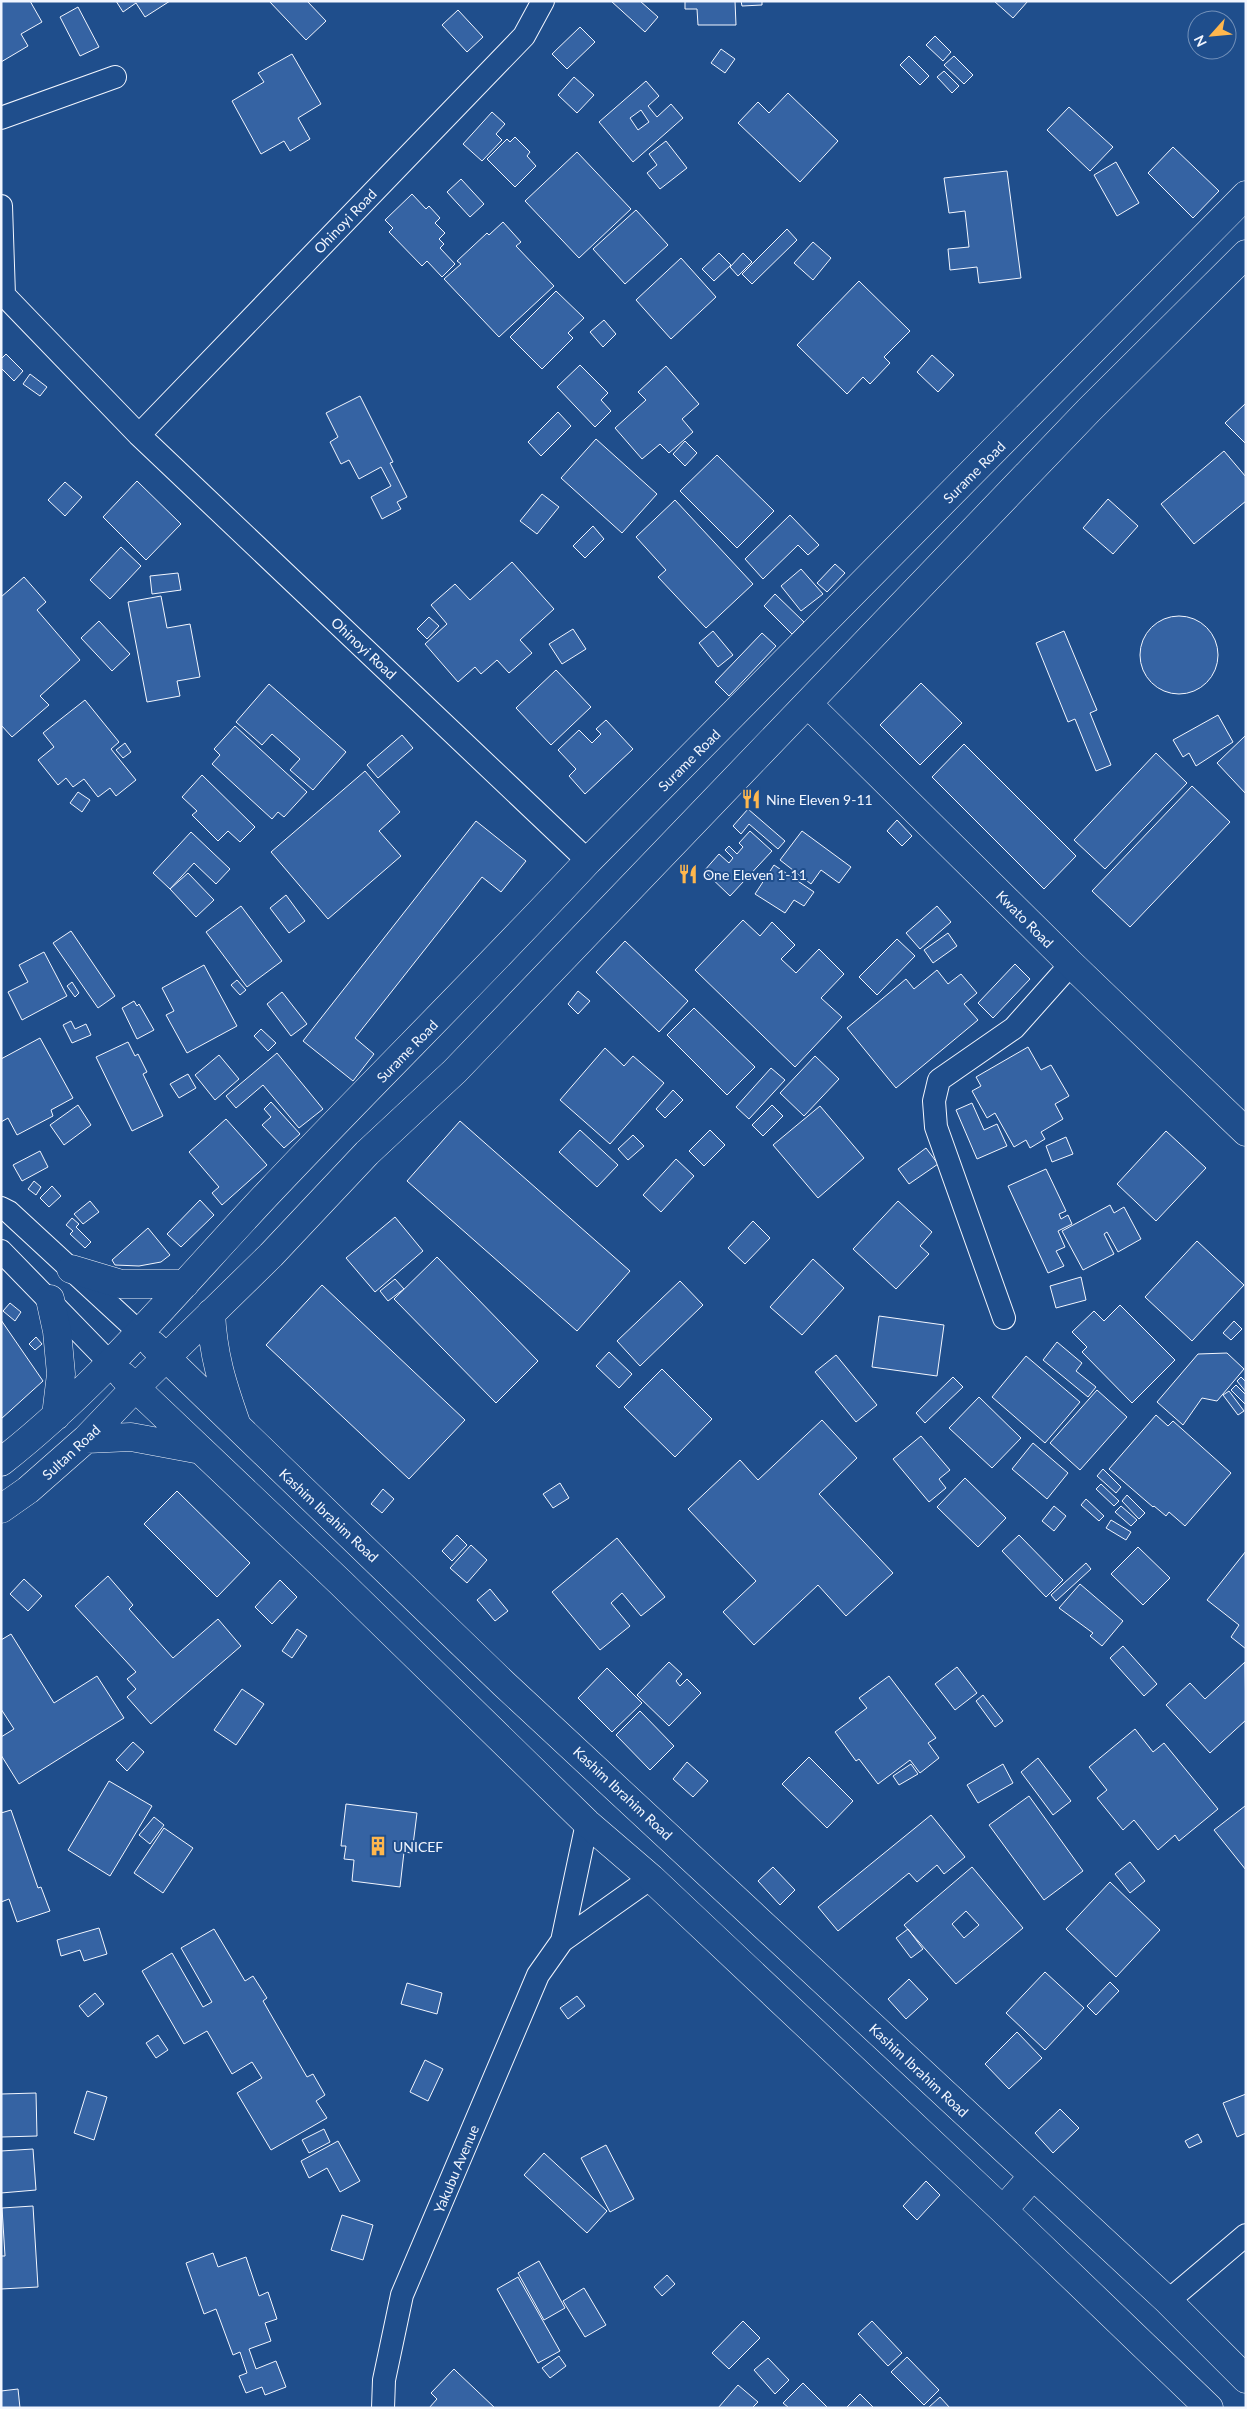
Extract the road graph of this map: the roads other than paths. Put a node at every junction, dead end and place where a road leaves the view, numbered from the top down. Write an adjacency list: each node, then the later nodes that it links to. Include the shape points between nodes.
1 (543, 1): 8 (street, Ohinoyi Road, via 524,36)
2 (115, 77): 3 (street)
3 (1, 118)
4 (1246, 195): 10 (street, Surame Road)
5 (1, 206): 7 (street)
6 (1246, 254): 9 (street, via 1089,410)
7 (2, 293): 8 (street, Ohinoyi Road)
8 (139, 435): 10 (street, Ohinoyi Road)
9 (808, 704): 11 (street, Kwato Road); 18 (street, via 494,1030 367,1153)
10 (588, 861): 16 (street, Surame Road, via 273,1187)
11 (1071, 964): 12 (street, Kwato Road); 19 (street, via 1014,1028 939,1080 934,1101 936,1127)
12 (1246, 1132)
13 (1, 1208): 15 (street, Kashim Ibrahim Road)
14 (1, 1251): 17 (street)
15 (71, 1269): 16 (street, via 121,1284); 20 (street, Kashim Ibrahim Road)
16 (185, 1284): 20 (street, Surame Road)
17 (50, 1299): 22 (street); 24 (street, via 61,1374)
18 (211, 1313): 21 (street); 25 (street, via 212,1342 218,1370)
19 (1004, 1318)
20 (139, 1332): 21 (street, Kashim Ibrahim Road); 22 (street, Surame Road)
21 (166, 1358): 23 (street, Sultan Road); 25 (street, Kashim Ibrahim Road)
22 (110, 1363): 23 (street); 24 (street)
23 (135, 1388): 26 (street, Sultan Road); 27 (street)
24 (56, 1416): 28 (street)
25 (238, 1429): 33 (street, Kashim Ibrahim Road, via 504,1684)
26 (86, 1439): 27 (street, via 131,1437); 29 (street, Sultan Road)
27 (202, 1450): 30 (street)
28 (1, 1462)
29 (1, 1509)
30 (586, 1823): 31 (street); 32 (street, Yakubu Avenue)
31 (651, 1878): 32 (street, Yakubu Avenue); 34 (street)
32 (562, 1941): 38 (street, Yakubu Avenue, via 538,1975 402,2295 384,2380)
33 (1034, 2176): 34 (street); 36 (street, Kashim Ibrahim Road)
34 (1003, 2210): 39 (street)
35 (1246, 2235): 36 (street)
36 (1168, 2301): 37 (street, Kashim Ibrahim Road)
37 (1246, 2379)
38 (382, 2408)
39 (1209, 2408)

